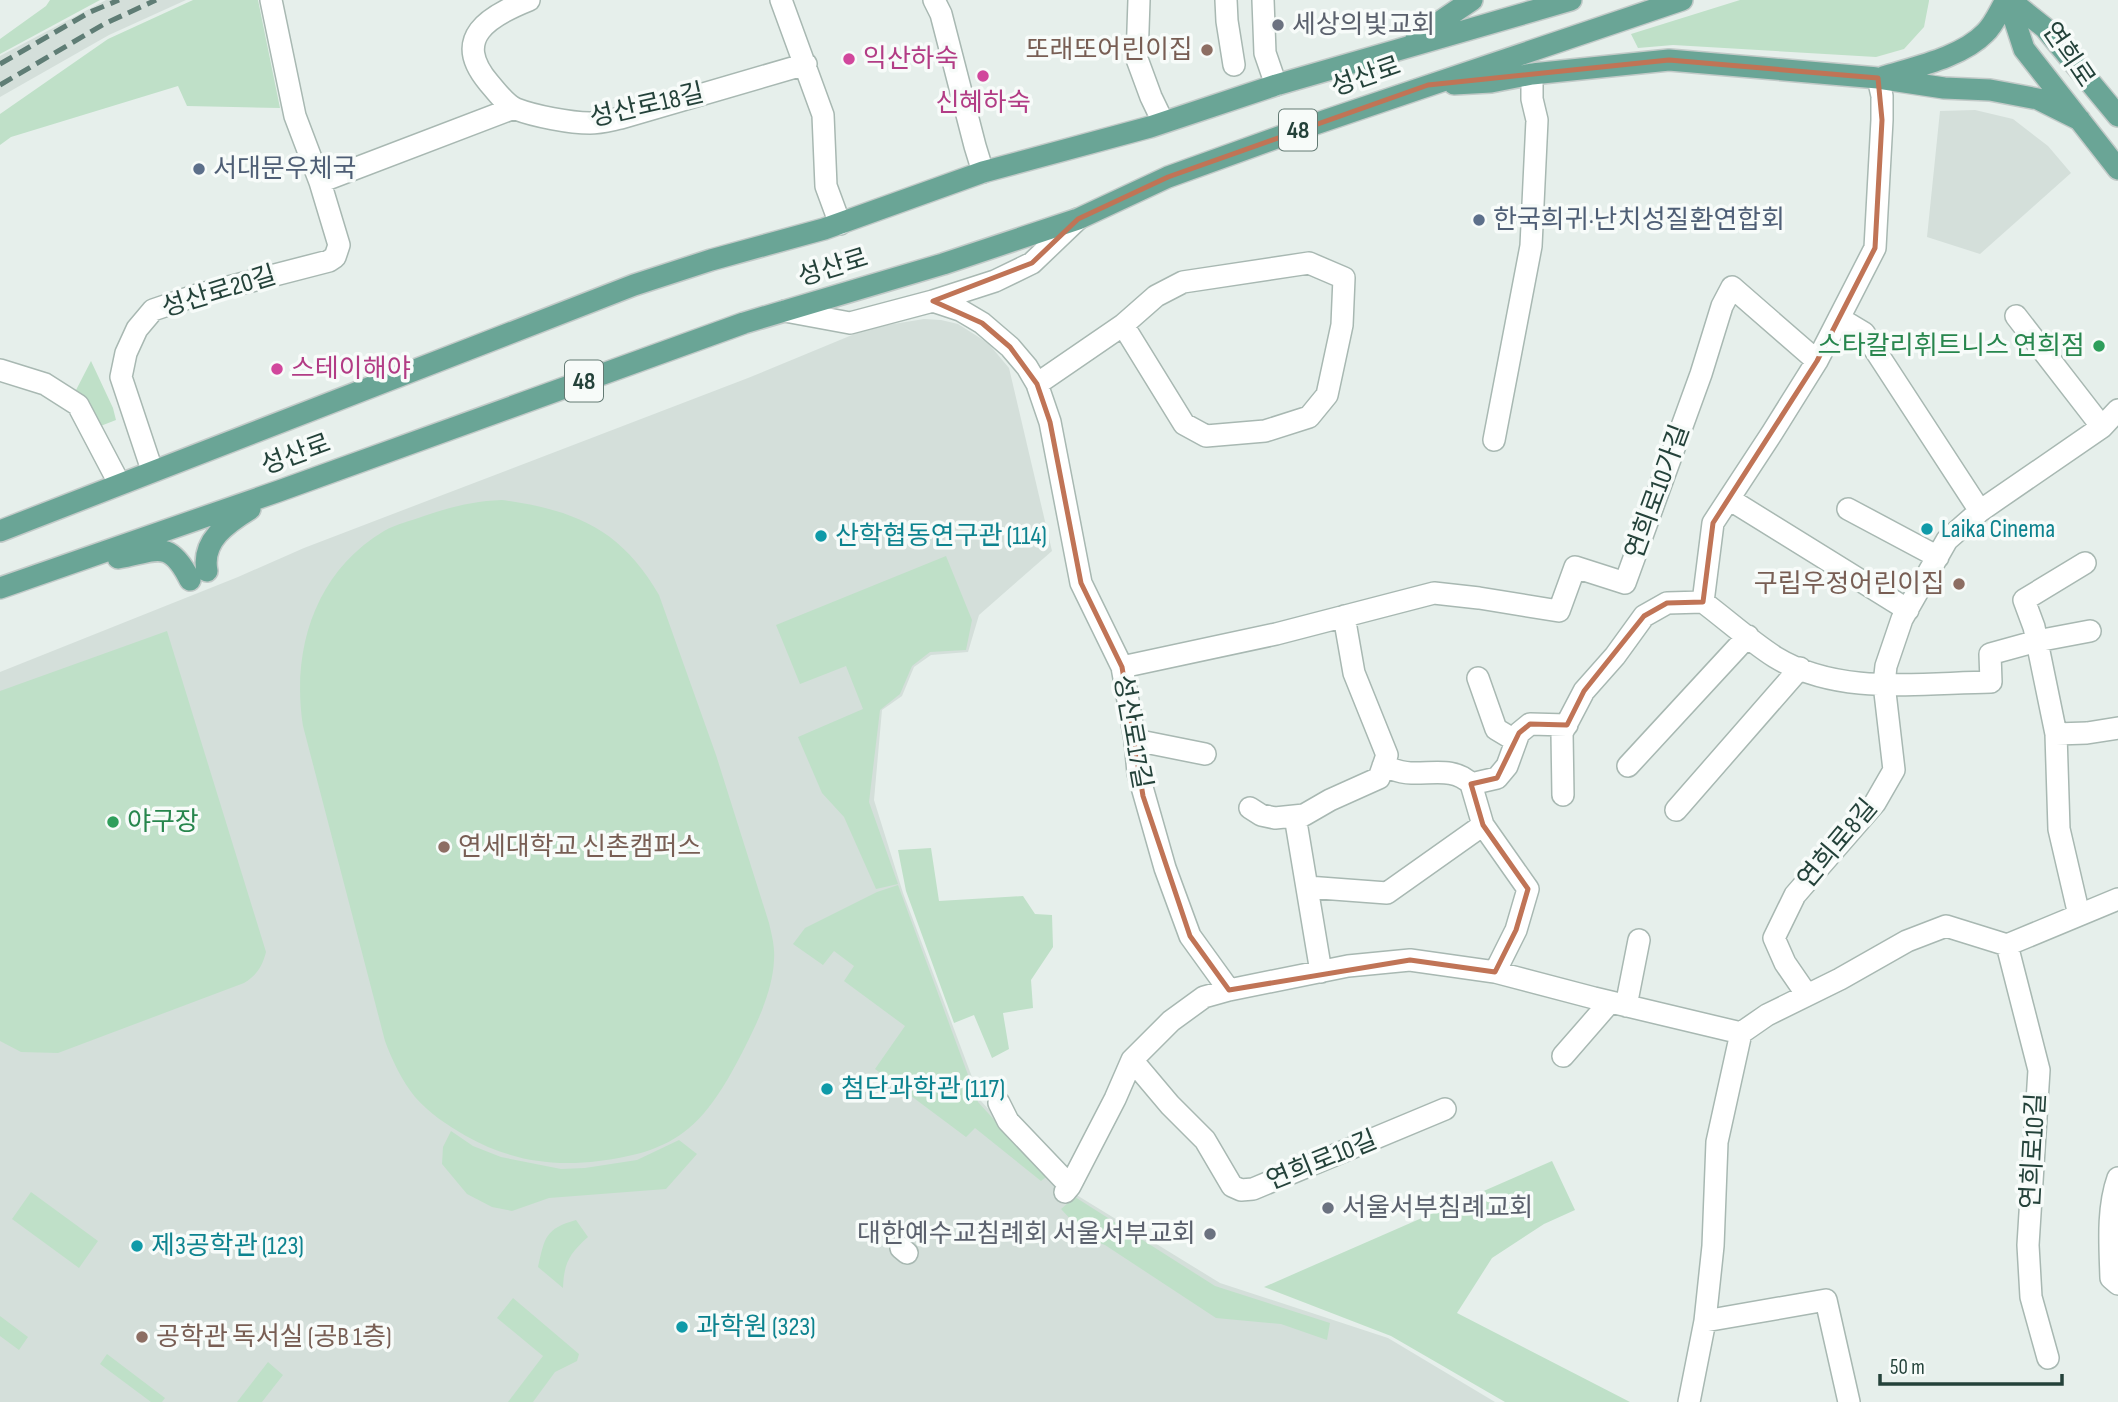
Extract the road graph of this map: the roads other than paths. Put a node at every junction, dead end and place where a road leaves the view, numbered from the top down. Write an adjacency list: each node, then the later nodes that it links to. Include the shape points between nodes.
1 (271, 0): 25 (street, 성산로20길, via 295,117)
2 (529, 0): 19 (street, via 483,25 473,43 481,73)
3 (781, 0): 13 (street)
4 (934, 0): 24 (street)
5 (1139, 0): 22 (street, via 1137,59)
6 (1226, 0): 14 (street)
7 (1263, 0): 17 (street, via 1265,53)
8 (1472, 0): 12 (main road)
9 (1571, 0): 12 (main road, 성산로 / 48)
10 (1682, 0): 18 (main road, 성산로 / 48)
11 (2008, 0): 16 (main road, via 1986,33 1949,57); 20 (main road, 연희로, via 2045,28); 21 (main road, 연희로, via 2024,49)
12 (1400, 48): 17 (main road, 성산로 / 48)
13 (806, 64): 19 (street, 성산로18길, via 656,109 592,123); 27 (street, via 823,115 826,186)
14 (1234, 65)
15 (1532, 74): 16 (main road, via 1669,60); 18 (main road, via 1491,82); 38 (street, via 1537,120 1531,246)
16 (1878, 78): 21 (main road, via 2038,99); 31 (street, via 1882,120 1875,248)
17 (1276, 85): 22 (main road, 성산로 / 48)
18 (1428, 85): 26 (main road, 성산로 / 48, via 1168,177)
19 (513, 108): 25 (street)
20 (2118, 116)
21 (2080, 120): 23 (main road, 연희로)
22 (1163, 122): 24 (main road, 성산로 / 48)
23 (2118, 169)
24 (984, 172): 27 (main road, 성산로 / 48)
25 (320, 182): 39 (street, 성산로20길, via 339,245 335,257 175,301 153,310 137,329 121,377)
26 (1078, 219): 28 (street, via 1032,263); 29 (main road, 성산로 / 48)
27 (840, 224): 39 (main road, 성산로 / 48, via 634,285)
28 (933, 302): 29 (street, via 850,323); 35 (street, 성산로17길, via 982,323 1010,347)
29 (785, 311): 41 (main road, 성산로 / 48)
30 (2017, 316): 37 (street)
31 (1839, 318): 33 (street); 44 (street, via 1864,333)
32 (1123, 325): 32 (street, via 1156,296 1183,282 1309,263 1344,278 1342,325 1327,395 1308,417 1265,431 1206,436 1184,424); 35 (street)
33 (1817, 361): 42 (street); 52 (street, 연희로10가길, via 1732,287 1625,583 1575,567 1559,611 1434,593)
34 (0, 370): 40 (street, via 46,384 78,405)
35 (1037, 384): 56 (street, 성산로17길, via 1050,422 1080,583)
36 (2118, 411): 37 (street, 연희로8길)
37 (2102, 426): 44 (street, 연희로8길)
38 (1494, 440)
39 (152, 470): 40 (main road, 성산로 / 48)
40 (119, 483): 45 (main road, 성산로 / 48)
41 (279, 491): 48 (main road, 성산로 / 48); 48 (main road, via 222,529 198,575 175,555 159,550)
42 (1729, 499): 50 (street, via 1713,523); 51 (street)
43 (1848, 509): 46 (street)
44 (1980, 511): 46 (street, 연희로8길, via 1947,540)
45 (0, 531)
46 (1938, 557): 51 (street, 연희로8길)
47 (2085, 563): 55 (street, via 2024,600)
48 (50, 571): 49 (main road, 성산로 / 48)
49 (0, 588)
50 (1703, 602): 54 (street); 60 (street, via 1667,603 1644,616 1584,691)
51 (1908, 611): 59 (street, 연희로8길, via 1886,666)
52 (1344, 616): 56 (street, 연희로10가길); 66 (street, via 1354,673 1387,755)
53 (2090, 631): 55 (street)
54 (1748, 636): 57 (street); 67 (street)
55 (2037, 641): 59 (street, via 1990,654 1991,682); 62 (street)
56 (1122, 667): 63 (street, 성산로17길)
57 (1800, 668): 59 (street, via 1839,681); 70 (street)
58 (1478, 678): 64 (street, via 1496,729)
59 (1884, 684): 82 (street, 연희로8길, via 1894,770 1875,803 1795,895 1774,938)
60 (1567, 724): 64 (street, via 1530,724); 69 (street, via 1562,733)
61 (2118, 728): 62 (street)
62 (2056, 734): 76 (street, via 2059,829)
63 (1135, 740): 65 (street); 81 (street, 성산로17길, via 1143,796 1190,936)
64 (1516, 741): 68 (street, via 1497,778)
65 (1205, 754)
66 (1383, 766): 68 (street, via 1408,773 1444,772); 72 (street, via 1378,778)
67 (1628, 766)
68 (1471, 784): 73 (street)
69 (1563, 795)
70 (1676, 810)
71 (1256, 811): 72 (street, via 1276,818)
72 (1295, 816): 74 (street)
73 (1483, 825): 74 (street, via 1387,893); 80 (street, via 1528,889 1516,930)
74 (1307, 887): 79 (street)
75 (2118, 899): 76 (street)
76 (2079, 915): 78 (street)
77 (1639, 940): 83 (street)
78 (2007, 945): 82 (street, via 1946,926 1907,940); 92 (street, 연희로10길, via 2039,1070 2028,1245 2031,1297)
79 (1321, 972): 80 (street, via 1410,960); 81 (street)
80 (1495, 972): 83 (street)
81 (1229, 990): 86 (street, via 1204,997 1171,1021)
82 (1807, 995): 84 (street)
83 (1618, 1004): 84 (street); 85 (street)
84 (1741, 1033): 91 (street, via 1717,1142)
85 (1563, 1056)
86 (1132, 1060): 87 (street, via 1067,1189 1008,1121); 88 (street, 연희로10길, via 1205,1140 1232,1186 1241,1190)
87 (999, 1103)
88 (1445, 1109)
89 (2118, 1178): 90 (street, via 2110,1244 2111,1278)
90 (2118, 1284)
91 (1705, 1321): 93 (street); 94 (street, via 1826,1300)
92 (2048, 1358)
93 (1689, 1402)
94 (1849, 1402)

